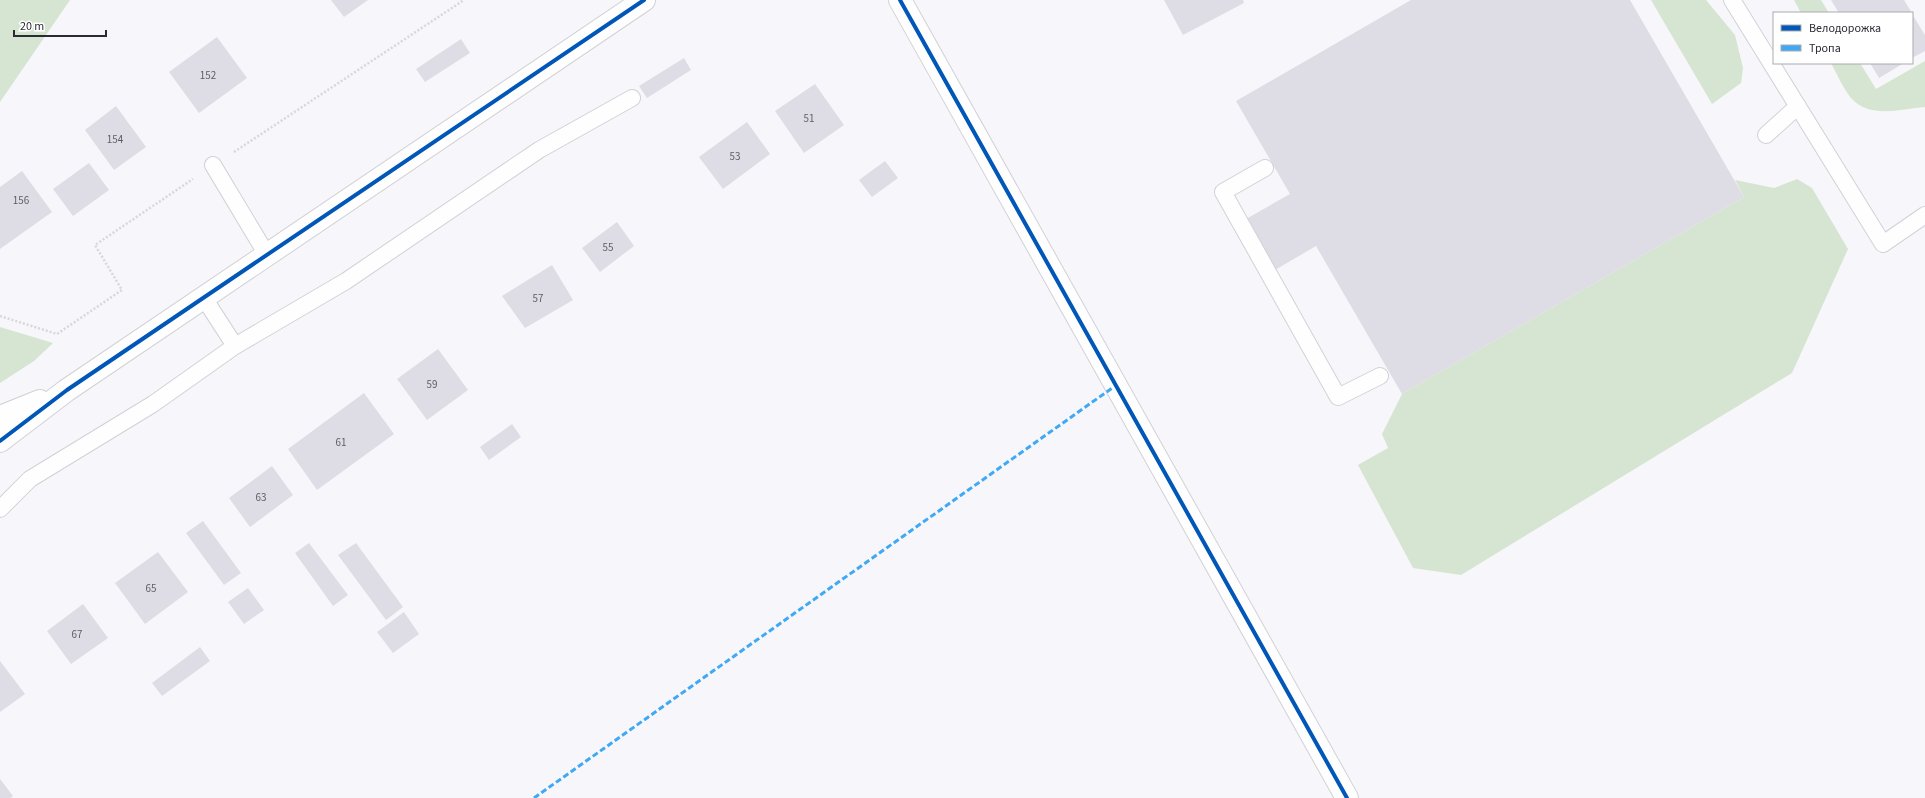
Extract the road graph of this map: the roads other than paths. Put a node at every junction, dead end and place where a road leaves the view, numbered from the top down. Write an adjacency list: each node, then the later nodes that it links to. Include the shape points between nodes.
1 (644, 0): 10 (street)
2 (900, 0): 19 (street)
3 (1732, 0): 5 (lane)
4 (632, 98): 12 (lane, via 539,150 346,281)
5 (1798, 106): 6 (lane); 9 (lane, via 1883,244)
6 (1766, 136)
7 (214, 165): 10 (lane)
8 (1265, 168): 13 (lane, via 1224,192 1227,199 1338,397)
9 (1925, 215)
10 (267, 255): 11 (street)
11 (204, 298): 12 (lane); 14 (street)
12 (235, 346): 18 (lane, via 152,404 30,479)
13 (1380, 376)
14 (67, 390): 15 (street); 16 (street); 17 (street)
15 (0, 407)
16 (0, 417)
17 (0, 441)
18 (0, 509)
19 (1347, 798)

